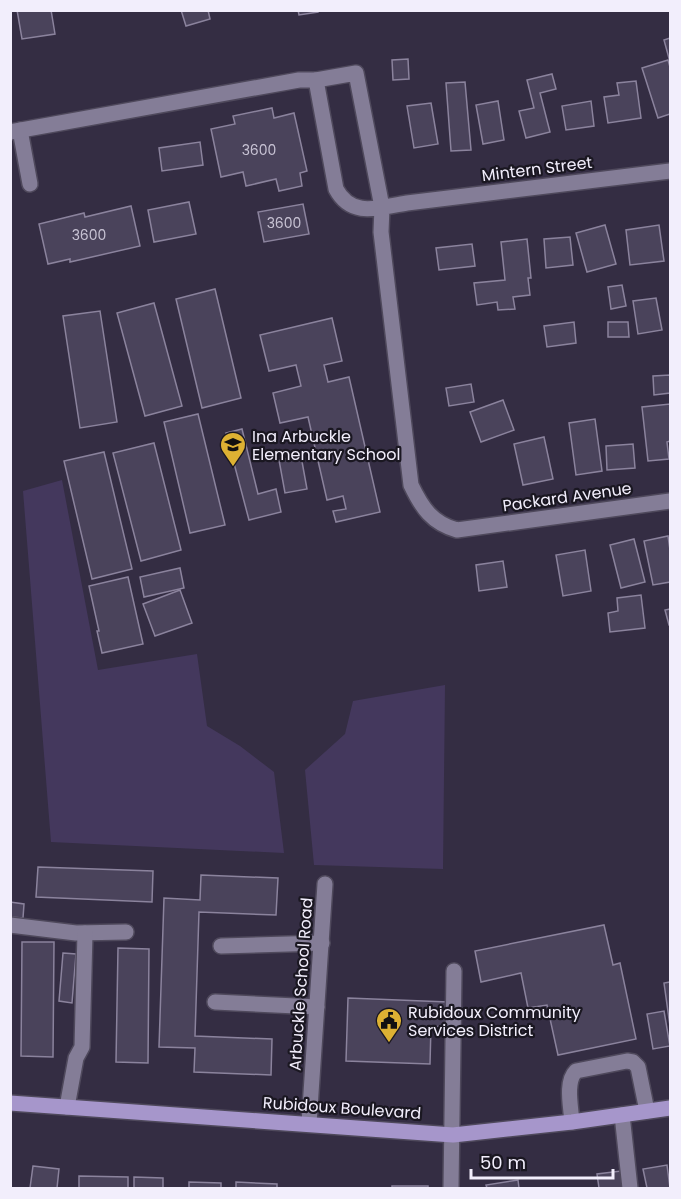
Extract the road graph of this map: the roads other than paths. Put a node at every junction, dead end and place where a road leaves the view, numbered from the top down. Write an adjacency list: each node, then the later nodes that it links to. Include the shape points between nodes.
1 (316, 80): 2 (street); 5 (street, Mintern Street, via 336,189 342,201 363,210); 5 (street, Packard Avenue, via 356,73)
2 (15, 131): 4 (street)
3 (670, 171): 5 (street, Mintern Street)
4 (30, 184)
5 (382, 207): 6 (street, Packard Avenue, via 381,232 411,485 421,506 433,519 457,530)
6 (670, 501)
7 (326, 884): 11 (street, Arbuckle School Road)
8 (10, 925): 10 (street)
9 (126, 932): 10 (street)
10 (85, 933): 17 (street, via 82,1047 76,1058)
11 (322, 942): 12 (street); 15 (street, Arbuckle School Road)
12 (221, 946)
13 (454, 971): 23 (street)
14 (215, 1002): 15 (street)
15 (317, 1007): 22 (street, Arbuckle School Road)
16 (10, 1103): 17 (main road, Rubidoux Boulevard)
17 (67, 1107): 22 (main road, Rubidoux Boulevard)
18 (670, 1108): 19 (main road, Rubidoux Boulevard)
19 (647, 1111): 20 (main road, Rubidoux Boulevard); 21 (street, via 638,1067 627,1061 573,1073)
20 (622, 1115): 21 (main road, Rubidoux Boulevard); 25 (street)
21 (572, 1122): 23 (main road, Rubidoux Boulevard)
22 (309, 1124): 23 (main road, Rubidoux Boulevard)
23 (453, 1135): 24 (street)
24 (451, 1188)
25 (630, 1188)

